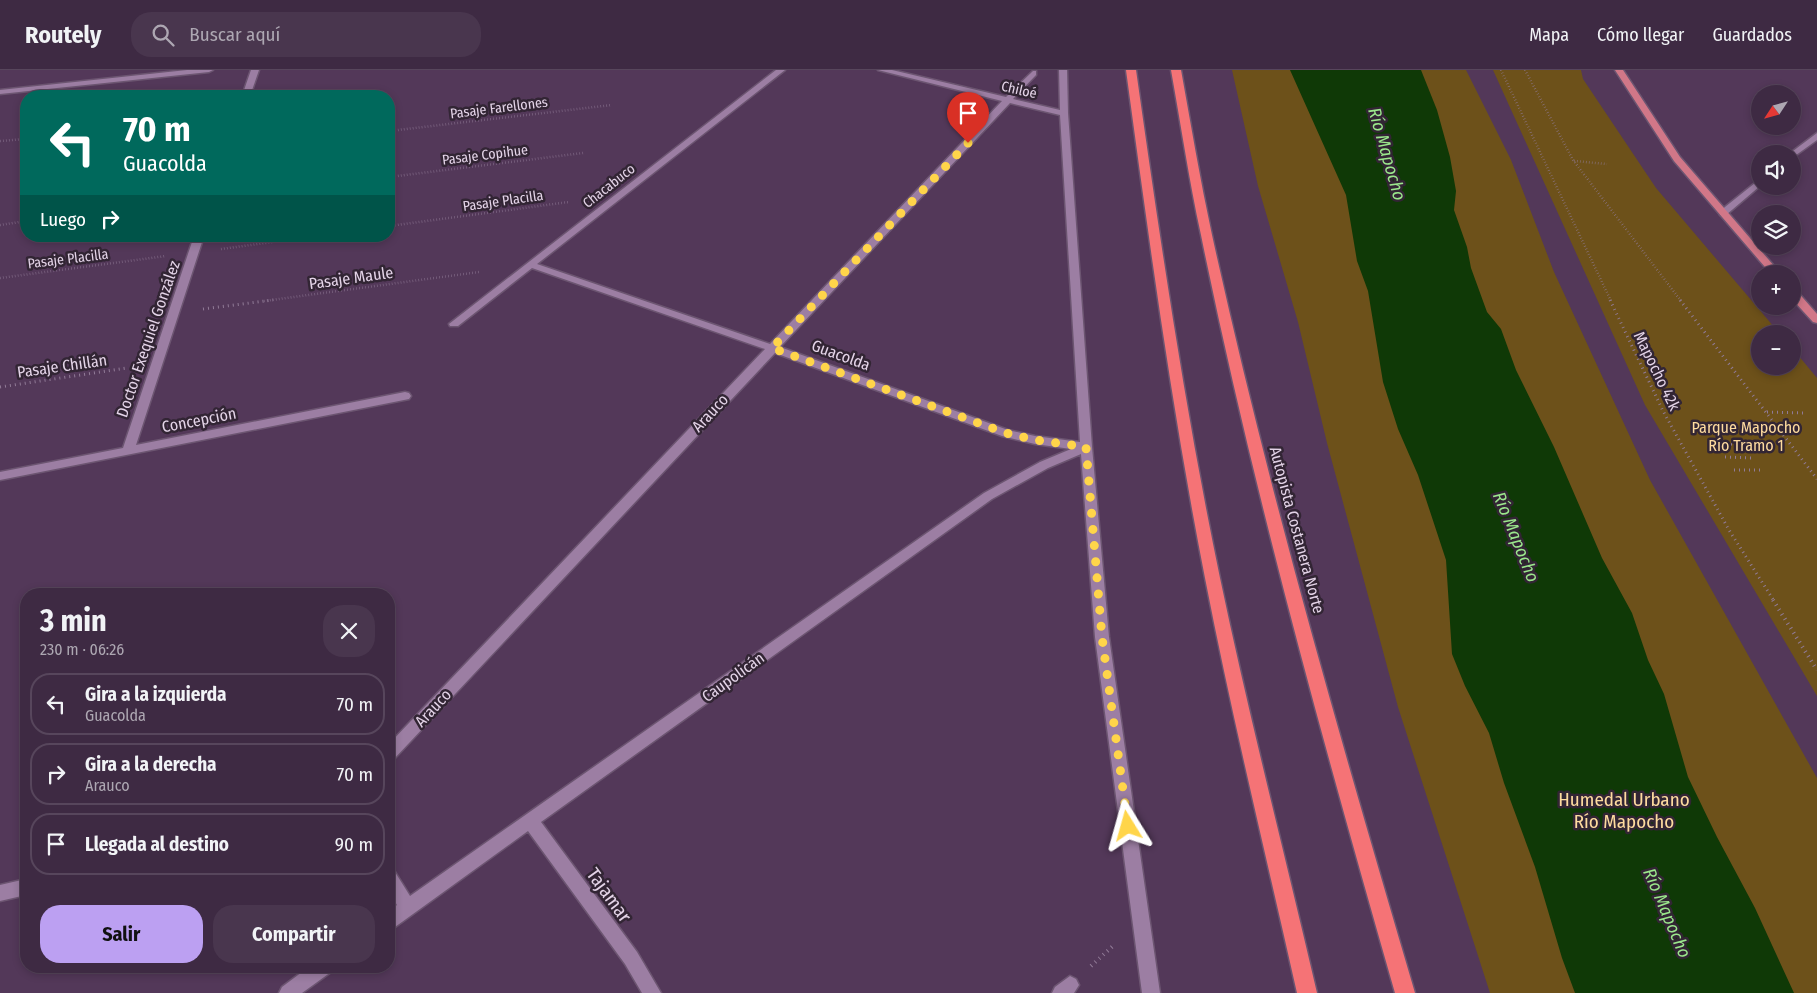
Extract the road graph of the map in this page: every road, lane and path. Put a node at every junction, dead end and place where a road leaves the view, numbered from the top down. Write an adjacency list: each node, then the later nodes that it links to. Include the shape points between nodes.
1 (131, 70): 13 (street)
2 (209, 70): 13 (street)
3 (255, 70): 14 (street)
4 (781, 70): 37 (street, Chacabuco)
5 (882, 70): 16 (street, Chiloé)
6 (1063, 70): 18 (street)
7 (1131, 70): 75 (highway, via 1155,250 1215,590)
8 (1176, 70): 76 (highway, Autopista Costanera Norte, via 1206,233 1239,382 1345,787)
9 (1501, 70): 61 (path, Mapocho 42k, via 1663,411 1729,530)
10 (1525, 70): 25 (path)
11 (1619, 70): 30 (main road, via 1672,152)
12 (1033, 72): 16 (street, Arauco)
13 (127, 79): 15 (street)
14 (248, 90)
15 (0, 92)
16 (1008, 101): 18 (street, Chiloé); 45 (street, Arauco)
17 (612, 105): 19 (path, Pasaje Farellones)
18 (1064, 113): 53 (street)
19 (395, 130)
20 (1817, 136): 23 (street)
21 (20, 140): 22 (path)
22 (0, 142)
23 (1801, 149)
24 (584, 153): 27 (path, Pasaje Copihue)
25 (1573, 160): 26 (path); 49 (path)
26 (1607, 164)
27 (395, 176)
28 (1751, 190): 30 (street)
29 (572, 202): 33 (path, Pasaje Placilla)
30 (1723, 213): 38 (main road)
31 (20, 222): 32 (path)
32 (0, 225)
33 (395, 225)
34 (197, 242): 36 (street, Doctor Exequiel González)
35 (274, 242): 36 (path, Pasaje Placilla)
36 (194, 253): 40 (path, Pasaje Placilla); 42 (street, Doctor Exequiel González)
37 (532, 265): 44 (street, Chacabuco); 45 (street, Guacolda)
38 (1768, 265)
39 (483, 271): 42 (path, Pasaje Maule)
40 (0, 278)
41 (1801, 302): 43 (main road)
42 (174, 313): 46 (street, Doctor Exequiel González)
43 (1817, 320)
44 (454, 324)
45 (772, 348): 53 (street, Guacolda, via 1006,433); 62 (street, Arauco)
46 (157, 364): 47 (path, Pasaje Chillán); 54 (street, Doctor Exequiel González)
47 (0, 387)
48 (405, 396): 54 (street, Concepción)
49 (1766, 412): 50 (path); 60 (path)
50 (1806, 413)
51 (1716, 444): 52 (path)
52 (1743, 444)
53 (1086, 447): 63 (street, Caupolicán, via 1044,465 988,496); 69 (street, via 1102,637)
54 (128, 451): 59 (street, Concepción)
55 (1725, 458): 56 (path)
56 (1753, 458)
57 (1734, 470): 58 (path)
58 (1762, 470)
59 (0, 476)
60 (1817, 478)
61 (1817, 670)
62 (395, 748)
63 (531, 822): 67 (street, Caupolicán); 73 (street, Tajamar, via 631,958)
64 (395, 887): 67 (street)
65 (20, 888): 66 (street)
66 (0, 893)
67 (408, 907): 68 (street, Caupolicán)
68 (395, 917)
69 (1141, 921): 71 (path); 74 (street)
70 (315, 973): 72 (street)
71 (1066, 989)
72 (288, 993)
73 (652, 993)
74 (1151, 993)
75 (1307, 993)
76 (1405, 993)

